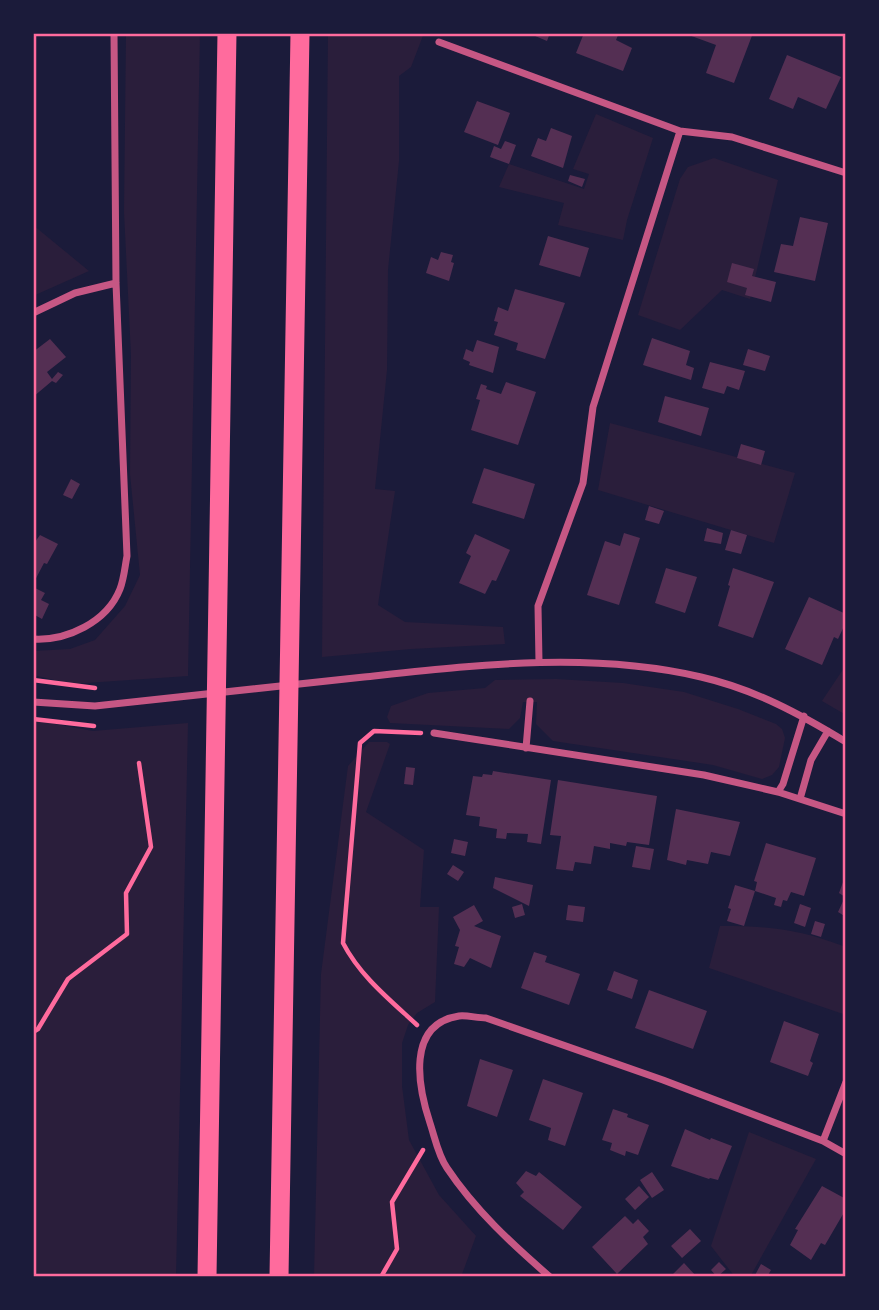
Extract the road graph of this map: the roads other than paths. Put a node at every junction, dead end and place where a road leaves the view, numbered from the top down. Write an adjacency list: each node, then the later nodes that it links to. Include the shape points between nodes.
1 (114, 33): 7 (street)
2 (228, 33): 24 (highway)
3 (300, 33): 25 (highway)
4 (439, 42): 5 (street)
5 (680, 131): 6 (street, via 732,137); 10 (street, via 593,408 583,483 538,606)
6 (846, 173)
7 (116, 283): 8 (street, via 75,293); 9 (street, via 127,556 120,588 107,611 85,627 49,640)
8 (33, 313)
9 (33, 639)
10 (539, 662): 12 (street, via 94,706); 13 (street, via 612,663 701,677 759,694)
11 (530, 701): 17 (street)
12 (33, 702)
13 (804, 716): 14 (street); 18 (street)
14 (828, 731): 16 (street); 19 (street, via 811,760)
15 (435, 733): 17 (street)
16 (846, 742)
17 (526, 748): 18 (street, via 704,775)
18 (778, 792): 19 (street)
19 (800, 799): 20 (street)
20 (846, 814)
21 (846, 1082): 22 (street)
22 (823, 1141): 23 (street); 26 (street, via 486,1018 460,1016 441,1022 420,1050 420,1094 445,1165 471,1201)
23 (846, 1154)
24 (207, 1277)
25 (279, 1277)
26 (550, 1277)

